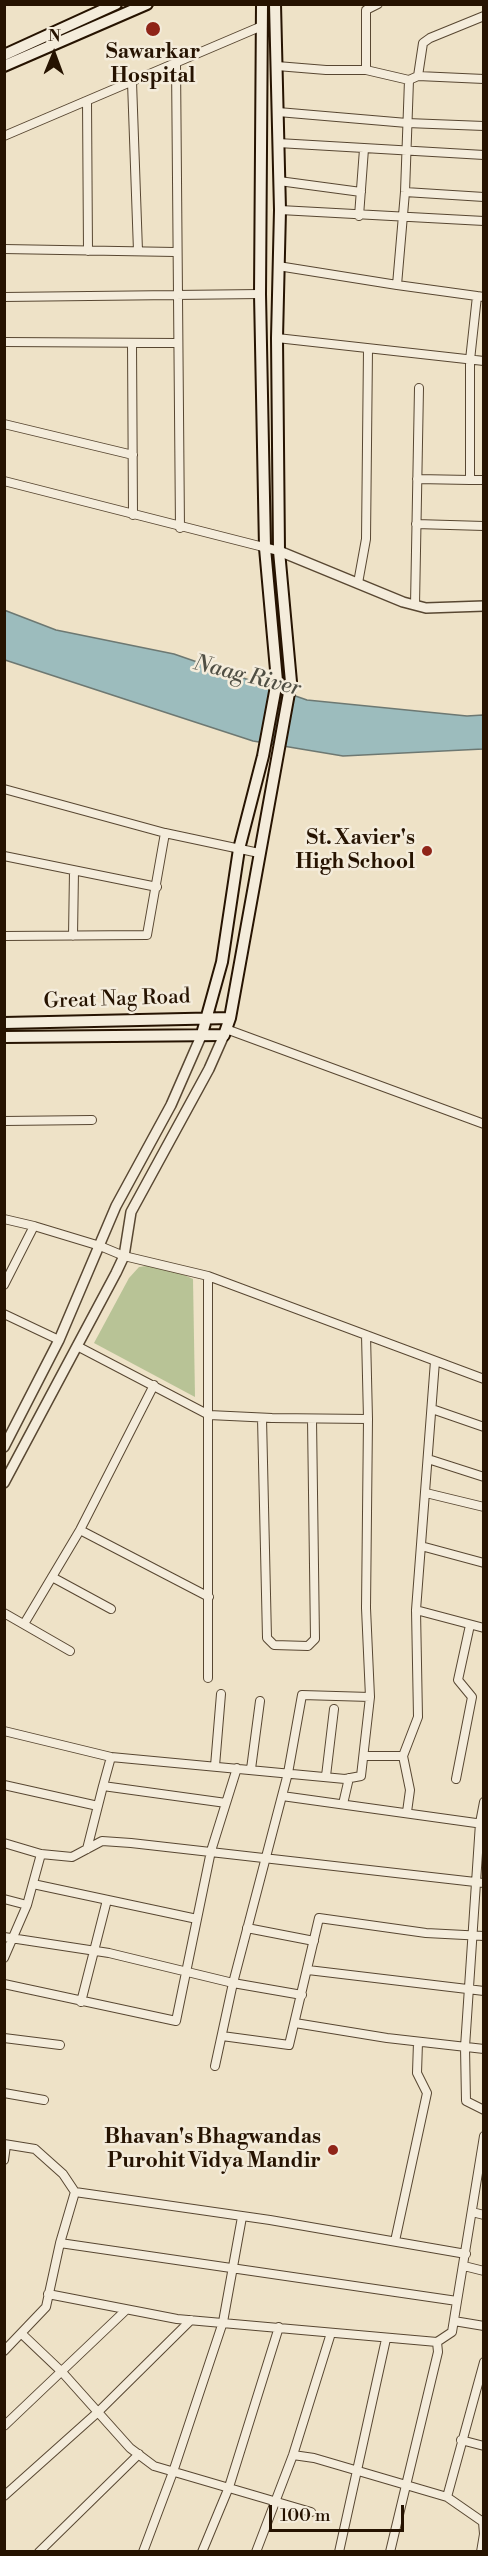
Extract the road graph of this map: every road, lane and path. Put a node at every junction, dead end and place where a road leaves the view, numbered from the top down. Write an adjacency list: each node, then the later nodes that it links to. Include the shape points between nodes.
1 (88, 4): 7 (street)
2 (116, 4): 7 (main road)
3 (147, 4): 12 (main road)
4 (262, 4): 9 (main road)
5 (275, 4): 13 (main road)
6 (378, 4): 14 (street, via 366,9)
7 (93, 16): 10 (main road)
8 (483, 16): 15 (street, via 423,44)
9 (262, 26): 11 (street); 40 (main road)
10 (4, 55)
11 (176, 63): 18 (street); 39 (street)
12 (4, 66)
13 (277, 66): 14 (street); 20 (main road)
14 (366, 70): 17 (street)
15 (418, 76): 16 (street); 17 (street)
16 (483, 79)
17 (409, 80): 21 (street)
18 (132, 82): 19 (street); 38 (street)
19 (87, 101): 23 (street); 37 (street)
20 (278, 112): 21 (street); 24 (main road)
21 (407, 123): 22 (street); 26 (street)
22 (483, 126)
23 (4, 136)
24 (278, 143): 25 (street); 28 (main road)
25 (364, 149): 26 (street); 29 (street)
26 (406, 152): 27 (street); 30 (street)
27 (483, 155)
28 (279, 181): 29 (street); 32 (main road)
29 (361, 192): 33 (street)
30 (405, 192): 31 (street); 34 (street)
31 (483, 198)
32 (280, 210): 33 (street); 41 (main road)
33 (359, 216): 34 (street)
34 (402, 219): 35 (street); 42 (street)
35 (483, 221)
36 (4, 249): 37 (street)
37 (88, 250): 38 (street)
38 (138, 251): 39 (street)
39 (175, 252): 45 (street)
40 (261, 265): 41 (main road); 44 (main road)
41 (278, 266): 42 (street); 43 (main road)
42 (397, 285): 46 (street)
43 (279, 293): 44 (main road); 48 (main road)
44 (260, 294): 45 (street); 66 (main road)
45 (176, 296): 47 (street); 51 (street)
46 (480, 296): 53 (street)
47 (4, 297)
48 (277, 338): 52 (street); 67 (main road)
49 (4, 342): 50 (street)
50 (132, 342): 51 (street); 57 (street)
51 (177, 343): 65 (street)
52 (368, 349): 53 (street); 68 (street, via 366,539)
53 (470, 360): 54 (street); 59 (street)
54 (483, 361)
55 (419, 388): 58 (street)
56 (4, 424): 57 (street)
57 (133, 455): 62 (street)
58 (417, 479): 59 (street); 63 (street)
59 (470, 480): 60 (street)
60 (483, 480)
61 (4, 482): 62 (street)
62 (133, 516): 65 (street)
63 (416, 524): 64 (street); 69 (street)
64 (483, 526)
65 (180, 528): 66 (street)
66 (266, 548): 67 (street); 73 (main road, via 277,681)
67 (279, 551): 68 (street); 74 (main road, via 291,682)
68 (358, 583): 69 (street)
69 (415, 605): 70 (street, via 426,609)
70 (483, 606)
71 (4, 789): 72 (street)
72 (165, 833): 73 (street); 77 (street)
73 (239, 849): 74 (street); 80 (main road, via 222,962)
74 (259, 853): 82 (main road)
75 (4, 856): 76 (street)
76 (74, 871): 77 (street); 79 (street)
77 (157, 887): 79 (street, via 145,936)
78 (4, 936): 79 (street)
79 (73, 936)
80 (208, 1017): 81 (main road, Great Nag Road); 82 (main road, Great Nag Road); 83 (main road)
81 (4, 1023)
82 (227, 1028): 83 (main road, Great Nag Road); 87 (street); 91 (street, via 209,1069 131,1212)
83 (202, 1034): 84 (main road, Great Nag Road); 90 (street)
84 (4, 1037)
85 (92, 1120): 86 (street)
86 (4, 1121)
87 (483, 1124)
88 (4, 1219): 89 (street)
89 (34, 1226): 90 (street); 93 (street)
90 (100, 1245): 91 (street); 96 (street)
91 (124, 1256): 92 (street); 97 (street)
92 (208, 1276): 95 (street); 102 (street)
93 (4, 1285)
94 (4, 1314): 96 (street)
95 (366, 1335): 98 (street); 105 (street)
96 (59, 1340): 107 (street)
97 (77, 1346): 100 (street); 110 (street)
98 (435, 1361): 99 (street); 101 (street)
99 (483, 1379)
100 (154, 1385): 102 (street); 113 (street)
101 (432, 1409): 106 (street); 108 (street)
102 (209, 1415): 103 (street); 117 (street)
103 (262, 1418): 104 (street); 104 (street, via 267,1638 274,1645 308,1646 315,1639)
104 (312, 1419): 105 (street)
105 (368, 1419): 127 (street, via 366,1608)
106 (483, 1427)
107 (4, 1447)
108 (428, 1459): 109 (street); 111 (street)
109 (483, 1477)
110 (4, 1483)
111 (426, 1493): 112 (street); 114 (street)
112 (483, 1507)
113 (80, 1530): 116 (street); 117 (street)
114 (421, 1546): 115 (street); 119 (street)
115 (483, 1563)
116 (52, 1577): 118 (street); 121 (street)
117 (209, 1597): 125 (street)
118 (111, 1609)
119 (416, 1610): 122 (street); 132 (street, via 418,1717)
120 (4, 1613): 121 (street)
121 (24, 1624): 124 (street)
122 (470, 1625): 123 (street); 140 (street, via 458,1680 472,1698)
123 (483, 1628)
124 (70, 1651)
125 (208, 1678)
126 (221, 1694): 134 (street)
127 (370, 1697): 131 (street); 137 (street, via 302,1695)
128 (260, 1701): 136 (street)
129 (334, 1709): 138 (street)
130 (4, 1731): 133 (street)
131 (365, 1755): 132 (street); 139 (street, via 361,1776)
132 (403, 1756): 148 (street, via 410,1790)
133 (111, 1757): 134 (street); 142 (street)
134 (214, 1766): 135 (street)
135 (237, 1768): 136 (street); 145 (street)
136 (251, 1769): 137 (street)
137 (288, 1773): 138 (street); 143 (street)
138 (326, 1776): 139 (street)
139 (349, 1778): 146 (street)
140 (456, 1779)
141 (4, 1785): 147 (street)
142 (103, 1786): 145 (street); 147 (street)
143 (282, 1796): 146 (street); 154 (street)
144 (483, 1802): 149 (street)
145 (226, 1803): 152 (street)
146 (343, 1804): 148 (street)
147 (98, 1806): 151 (street)
148 (407, 1812): 149 (street)
149 (482, 1824): 155 (street)
150 (4, 1843): 153 (street)
151 (87, 1849): 152 (street, via 102,1841); 153 (street, via 72,1857)
152 (211, 1851): 154 (street); 160 (street)
153 (41, 1854): 156 (street)
154 (266, 1858): 155 (street); 161 (street)
155 (480, 1882): 162 (street)
156 (33, 1884): 158 (street); 159 (street)
157 (4, 1899): 159 (street)
158 (107, 1900): 160 (street); 166 (street)
159 (27, 1905): 164 (street)
160 (196, 1919): 168 (street)
161 (247, 1928): 165 (street); 170 (street)
162 (474, 1936): 163 (street); 165 (street, via 319,1918); 172 (street)
163 (483, 1936)
164 (9, 1937): 166 (street); 167 (street)
165 (314, 1941): 169 (street)
166 (93, 1950): 168 (street); 175 (street)
167 (4, 1958)
168 (185, 1970): 170 (street); 175 (street, via 176,2021)
169 (308, 1970): 172 (street); 174 (street)
170 (233, 1983): 174 (street); 177 (street)
171 (4, 1984): 175 (street)
172 (468, 1990): 173 (street); 181 (street)
173 (483, 1991)
174 (302, 1995): 176 (street)
175 (81, 2002)
176 (295, 2023): 177 (street, via 289,2045); 179 (street)
177 (222, 2036): 183 (street)
178 (4, 2038): 180 (street)
179 (418, 2042): 181 (street); 196 (street, via 417,2073 427,2093)
180 (60, 2045)
181 (465, 2047): 182 (street); 186 (street)
182 (483, 2049)
183 (216, 2066)
184 (4, 2093): 185 (street)
185 (44, 2100)
186 (466, 2101): 187 (street); 188 (street)
187 (483, 2102)
188 (483, 2110)
189 (483, 2136): 193 (street)
190 (5, 2145): 191 (street); 192 (street, via 35,2149 63,2174)
191 (4, 2160)
192 (75, 2193): 195 (street); 197 (street)
193 (472, 2212): 194 (street); 198 (street)
194 (483, 2215)
195 (242, 2217): 196 (street); 200 (street)
196 (395, 2241): 198 (street)
197 (60, 2243): 200 (street); 202 (street)
198 (466, 2254): 199 (street)
199 (464, 2266): 201 (street); 203 (street)
200 (234, 2269): 203 (street); 207 (street)
201 (483, 2271)
202 (48, 2294): 204 (street); 211 (street, via 46,2307)
203 (457, 2301): 206 (street)
204 (126, 2310): 205 (street); 216 (street)
205 (190, 2320): 207 (street); 218 (street)
206 (454, 2321): 208 (street); 213 (street, via 452,2332)
207 (223, 2322): 209 (street); 225 (street)
208 (483, 2326)
209 (279, 2327): 210 (street); 227 (street)
210 (331, 2333): 212 (street); 223 (street)
211 (22, 2334): 214 (street); 216 (street)
212 (386, 2339): 213 (street); 224 (street)
213 (437, 2342): 226 (street, via 438,2352)
214 (4, 2351)
215 (483, 2362): 217 (street)
216 (62, 2372): 218 (street); 219 (street)
217 (480, 2387): 220 (street)
218 (98, 2412): 222 (street); 228 (street)
219 (4, 2426)
220 (461, 2440): 221 (street); 229 (street)
221 (483, 2446)
222 (139, 2454): 225 (street, via 154,2466); 233 (street)
223 (293, 2455): 224 (street); 230 (street)
224 (358, 2471): 226 (street); 237 (street)
225 (173, 2472): 227 (street); 234 (street)
226 (407, 2485): 229 (street); 238 (street)
227 (228, 2487): 230 (street); 235 (street)
228 (4, 2496)
229 (447, 2497): 232 (street, via 483,2522)
230 (275, 2502): 231 (street); 236 (street)
231 (311, 2512)
232 (483, 2534): 239 (street)
233 (39, 2552)
234 (143, 2552)
235 (202, 2552)
236 (256, 2552)
237 (339, 2552)
238 (390, 2552)
239 (481, 2552)

